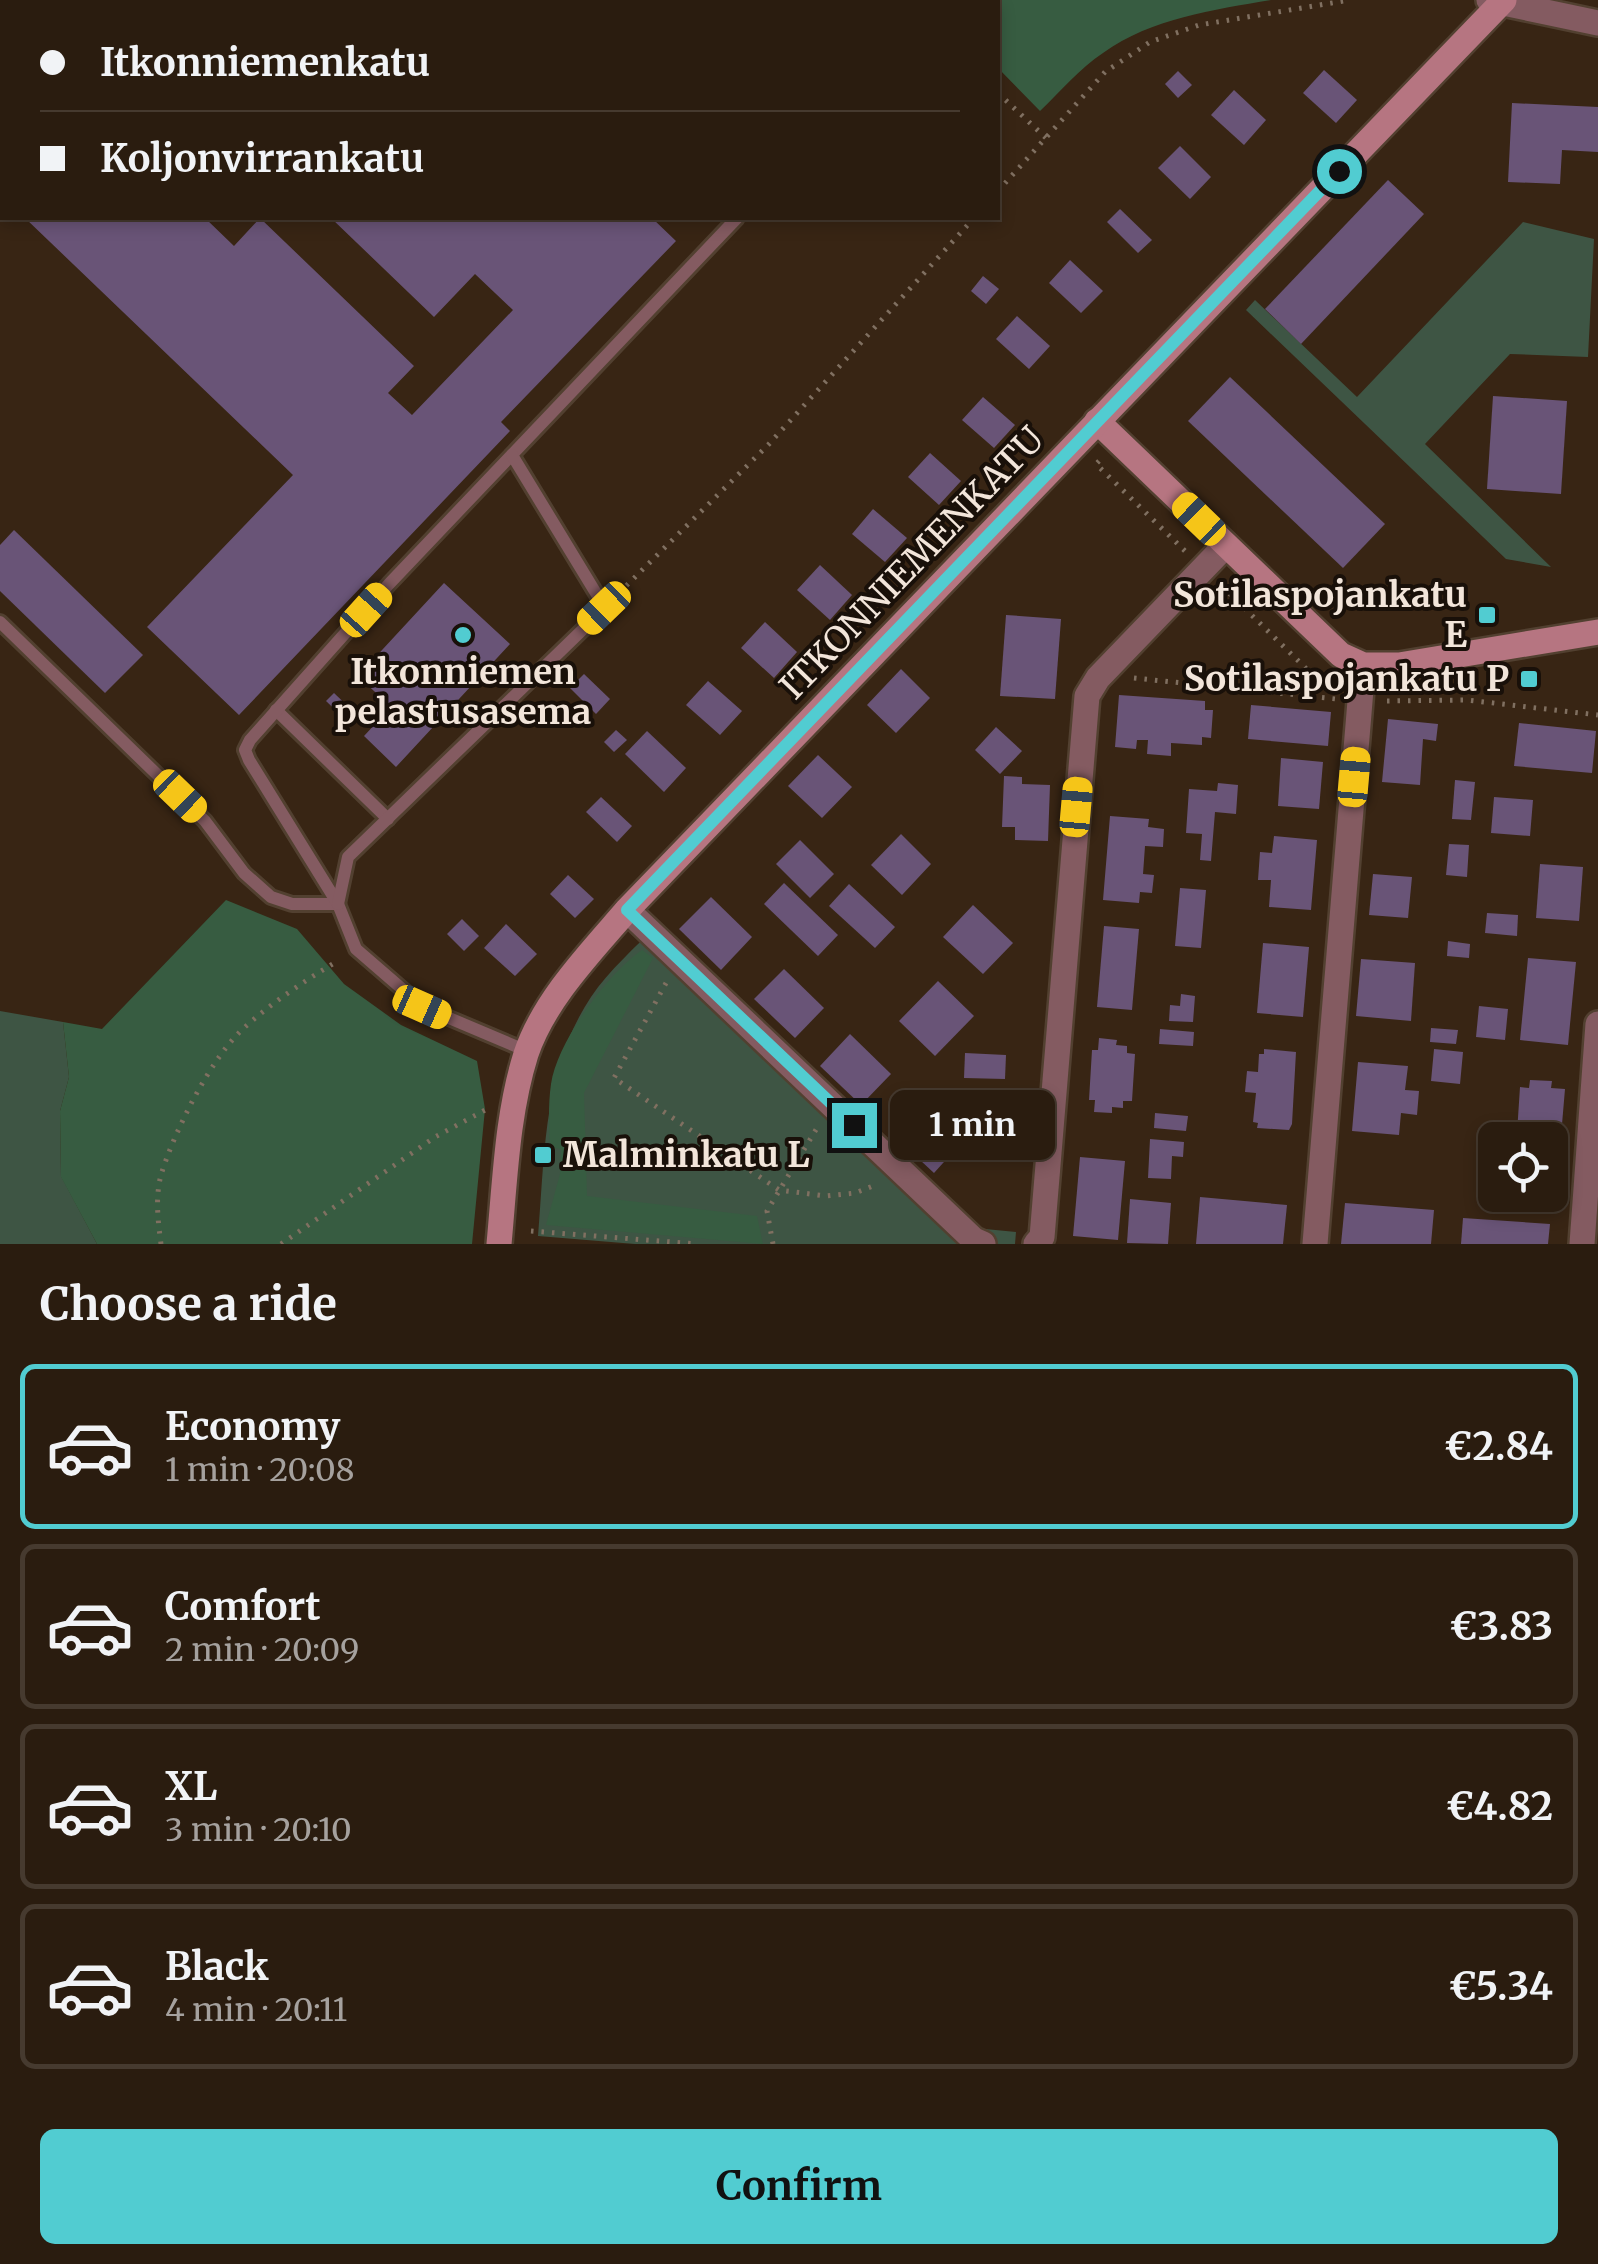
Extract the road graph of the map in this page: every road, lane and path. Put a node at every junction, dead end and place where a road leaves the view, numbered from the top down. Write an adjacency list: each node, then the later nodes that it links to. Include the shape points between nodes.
1 (1350, 0): 5 (path, via 1199,25 1150,42 1105,72)
2 (1498, 1): 3 (street); 9 (street, ITKONNIEMENKATU)
3 (1598, 23)
4 (1000, 94): 5 (path)
5 (1046, 138): 6 (path)
6 (1000, 189)
7 (735, 220): 10 (lane)
8 (972, 220): 12 (path, via 769,444)
9 (1097, 421): 11 (street); 22 (street, ITKONNIEMENKATU)
10 (512, 455): 12 (lane); 18 (lane)
11 (1226, 545): 15 (street); 16 (street, via 1342,655)
12 (604, 608): 20 (lane)
13 (0, 622): 21 (lane, via 205,821 270,897)
14 (1598, 632): 16 (street, via 1399,665)
15 (1110, 665): 17 (path, via 1124,677); 38 (street, via 1087,696 1084,719 1042,1237)
16 (1363, 665): 17 (street)
17 (1361, 704): 19 (path, via 1467,700); 39 (street)
18 (276, 710): 20 (lane); 21 (lane, via 245,750)
19 (1598, 716)
20 (388, 819): 21 (lane, via 348,856)
21 (338, 904): 23 (lane)
22 (627, 910): 24 (street); 26 (street, ITKONNIEMENKATU, via 578,968)
23 (356, 949): 26 (lane, via 422,1007); 32 (path, via 242,1030 202,1083 161,1175)
24 (679, 958): 27 (street); 30 (path, via 614,1078)
25 (1598, 1024): 40 (street)
26 (527, 1051): 28 (street, ITKONNIEMENKATU)
27 (832, 1104): 29 (street); 30 (path)
28 (512, 1114): 33 (path, via 485,1109 451,1128); 34 (street, ITKONNIEMENKATU)
29 (897, 1167): 30 (path, via 855,1193); 37 (street)
30 (779, 1190): 36 (path, via 767,1211)
31 (531, 1231): 35 (path)
32 (161, 1244)
33 (281, 1244)
34 (499, 1244)
35 (697, 1244)
36 (773, 1244)
37 (983, 1244)
38 (1036, 1244)
39 (1315, 1244)
40 (1582, 1244)

